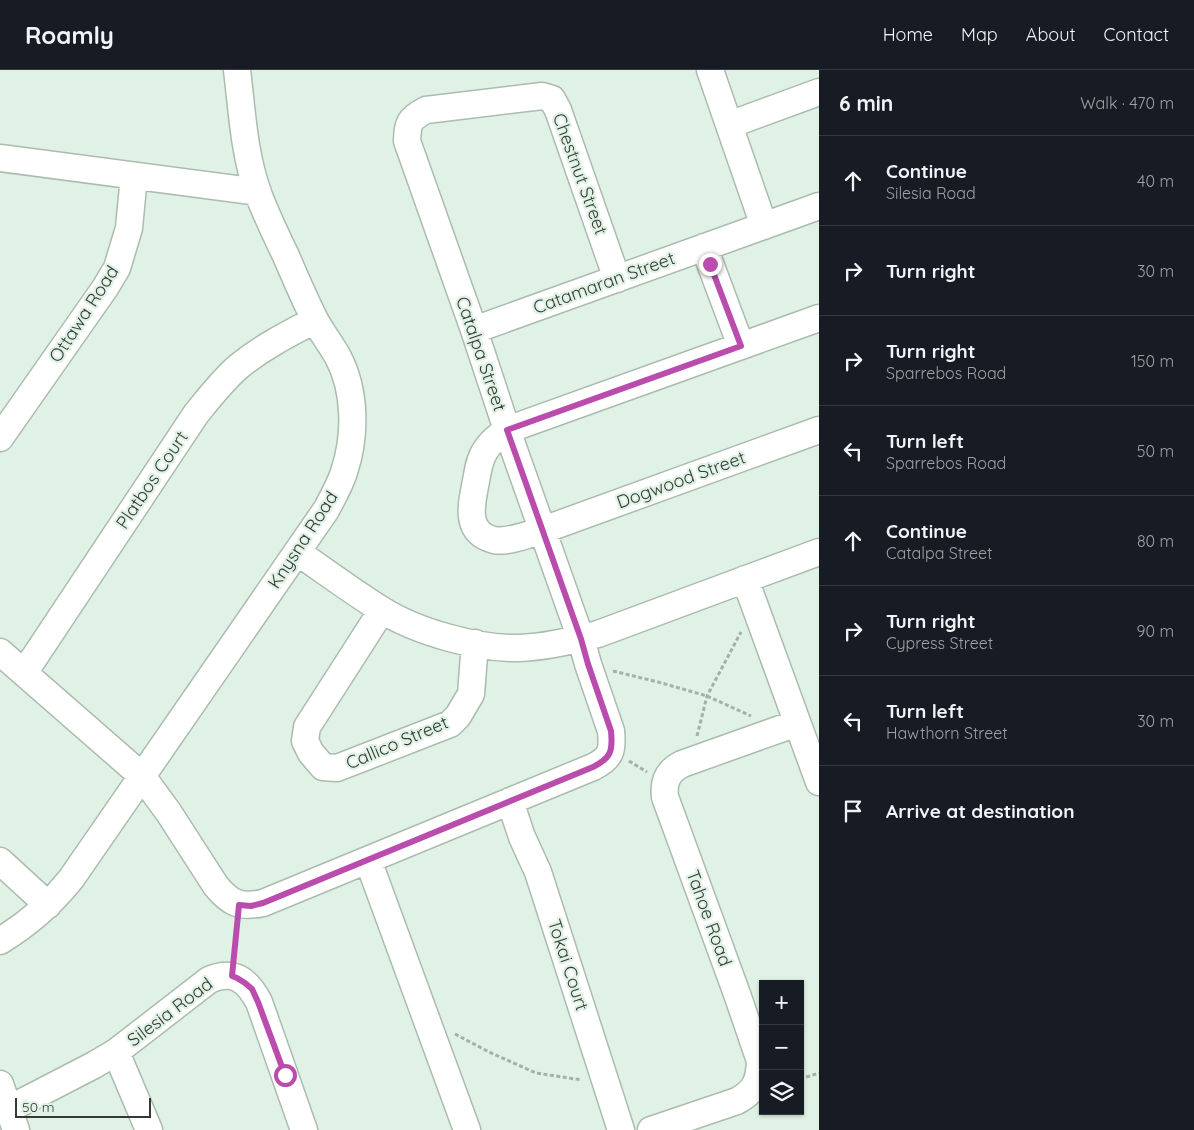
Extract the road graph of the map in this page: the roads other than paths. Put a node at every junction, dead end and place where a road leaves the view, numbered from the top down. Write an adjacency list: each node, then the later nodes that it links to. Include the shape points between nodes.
1 (237, 70): 8 (street, Knysna Road, via 246,150)
2 (710, 70): 5 (street)
3 (819, 92): 5 (street)
4 (408, 124): 12 (street, Chestnut Street, via 426,110 542,96 552,99); 15 (street, Catalpa Street, via 408,141)
5 (729, 125): 10 (street)
6 (0, 158): 7 (street)
7 (134, 176): 8 (street); 19 (street, Ottawa Road, via 129,228 117,268)
8 (258, 192): 14 (street, Knysna Road)
9 (819, 206): 10 (street, Catamaran Street)
10 (764, 226): 11 (street, Catamaran Street)
11 (704, 247): 12 (street, Catamaran Street); 16 (street)
12 (617, 279): 15 (street, Catamaran Street)
13 (819, 318): 16 (street)
14 (315, 320): 21 (street, Knysna Road, via 345,375 351,403 352,432 344,472 336,492); 28 (street, Platbos Court, via 254,356 217,388 196,414)
15 (474, 330): 17 (street, Catalpa Street)
16 (741, 346): 17 (street)
17 (507, 430): 20 (street, Catalpa Street); 20 (street, Dogwood Street, via 491,442 481,457 472,503 474,525 485,536 499,541)
18 (819, 430): 20 (street, Dogwood Street)
19 (0, 438)
20 (543, 530): 25 (street, Catalpa Street)
21 (297, 552): 24 (street); 30 (street, Knysna Road)
22 (819, 552): 23 (street)
23 (745, 579): 25 (street); 29 (street)
24 (382, 610): 26 (street, via 414,626); 26 (street, Callico Street, via 307,727 306,741 323,767 337,768 450,724 471,694)
25 (581, 639): 26 (street, via 520,648); 32 (street, Catalpa Street, via 611,731 611,751 603,762 593,767)
26 (474, 643)
27 (0, 652): 28 (street)
28 (24, 672): 30 (street)
29 (797, 723): 31 (street); 44 (street, Tahoe Road, via 687,762 671,771 665,782 665,797 760,1062 757,1080 745,1097)
30 (142, 776): 33 (street, via 216,886 239,905 263,903); 35 (street, Knysna Road, via 71,879)
31 (819, 782)
32 (510, 801): 33 (street); 43 (street, Tokai Court, via 538,872)
33 (368, 860): 42 (street)
34 (0, 861): 35 (street)
35 (48, 905): 36 (street, Knysna Road)
36 (0, 941)
37 (116, 1052): 39 (street, Silesia Road); 40 (street); 41 (street, Silesia Road, via 208,980 227,975 237,978 252,989 258,1002)
38 (0, 1084): 39 (street, Silesia Road)
39 (12, 1119)
40 (149, 1130)
41 (304, 1130)
42 (466, 1130)
43 (622, 1130)
44 (651, 1130)

